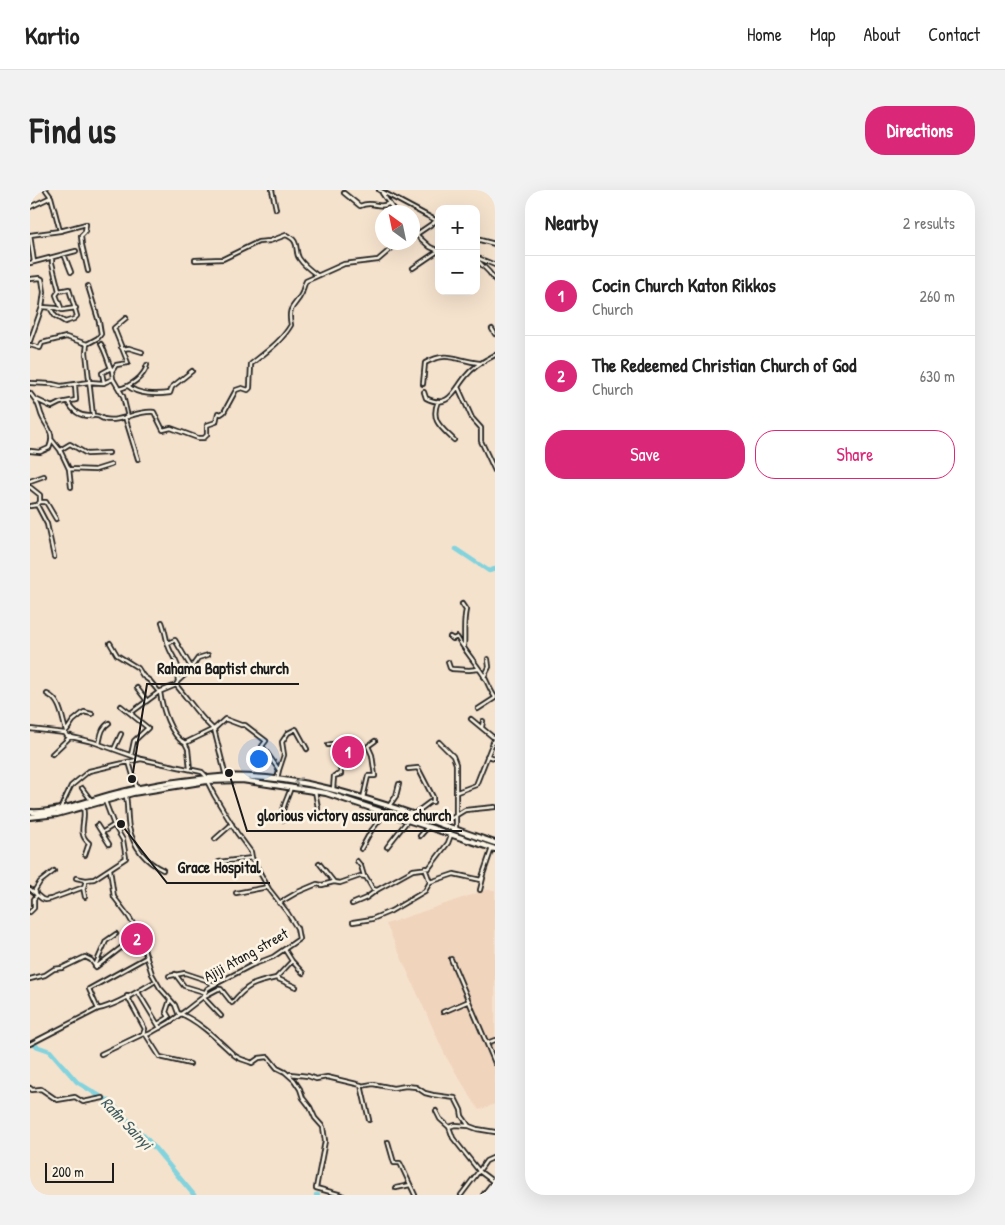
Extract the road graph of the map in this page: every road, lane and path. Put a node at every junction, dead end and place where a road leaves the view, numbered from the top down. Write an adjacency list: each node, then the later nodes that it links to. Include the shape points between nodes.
1 (46, 190): 5 (street)
2 (272, 190): 8 (street)
3 (380, 191): 6 (street); 9 (street)
4 (344, 193): 6 (street, via 360,206)
5 (51, 197): 7 (street); 11 (street)
6 (388, 204)
7 (30, 207)
8 (276, 209)
9 (435, 220)
10 (435, 222): 12 (street)
11 (60, 231): 13 (street); 30 (street, via 86,224 81,236)
12 (420, 232)
13 (30, 235): 25 (street)
14 (420, 237): 18 (street)
15 (480, 240): 16 (street)
16 (495, 244)
17 (390, 250): 32 (street, via 378,260 344,264)
18 (436, 250)
19 (76, 251): 21 (street)
20 (435, 253): 29 (street)
21 (64, 254): 22 (street); 31 (street)
22 (52, 258): 25 (street); 36 (street)
23 (480, 259): 28 (street)
24 (195, 260): 32 (street, via 223,259 258,242 286,235 298,247 298,258)
25 (34, 262): 27 (street)
26 (480, 262): 34 (street)
27 (30, 263)
28 (495, 265)
29 (413, 268)
30 (88, 271)
31 (71, 272)
32 (317, 275): 69 (street, via 304,284 301,296 290,310 291,325 284,335 250,364 250,388 236,390 224,412 218,413 216,422 207,425 204,438 171,428 163,430 154,412)
33 (30, 279): 37 (street, via 42,279)
34 (495, 280)
35 (88, 286): 45 (street, via 101,334)
36 (59, 291): 39 (street, via 69,289); 40 (street, via 56,295)
37 (42, 307): 38 (street); 44 (street)
38 (50, 308): 39 (street, via 65,322 77,316); 40 (street)
39 (76, 308): 40 (street)
40 (62, 310)
41 (126, 318): 47 (street, via 114,328)
42 (492, 329): 43 (street)
43 (495, 334)
44 (30, 343): 45 (street, via 40,348 42,343 66,338)
45 (88, 344): 55 (street)
46 (101, 344): 52 (street)
47 (120, 346): 48 (street); 52 (street, via 128,363)
48 (142, 352)
49 (495, 354): 50 (street)
50 (481, 363): 58 (street, via 445,355 434,358 425,362); 61 (street, via 466,375)
51 (147, 365): 60 (street, via 145,373)
52 (112, 369): 54 (street); 57 (street, via 102,373)
53 (192, 371): 60 (street, via 172,387 170,393 138,392)
54 (113, 379): 57 (street); 62 (street)
55 (89, 382): 57 (street); 59 (street); 68 (street)
56 (30, 383): 59 (street)
57 (104, 383)
58 (423, 384)
59 (75, 385): 67 (street, via 76,400)
60 (128, 386): 62 (street)
61 (458, 387): 66 (street, via 450,398); 78 (street, via 472,418 480,425 481,442)
62 (119, 389): 69 (street)
63 (424, 392): 66 (street, via 426,398)
64 (30, 393): 65 (street)
65 (34, 398): 67 (street, via 52,407); 70 (street)
66 (438, 401): 71 (street, via 434,411 437,424)
67 (68, 402): 68 (street, via 74,411)
68 (93, 416): 69 (street, via 104,419)
69 (126, 417): 75 (street)
70 (51, 439): 72 (street); 73 (street, via 49,448 40,452)
71 (454, 440)
72 (60, 450): 74 (street, via 70,444 86,454); 77 (street)
73 (30, 451)
74 (109, 453)
75 (138, 459)
76 (111, 465): 77 (street, via 95,470)
77 (69, 469): 82 (street)
78 (495, 471)
79 (44, 476): 80 (street)
80 (30, 481)
81 (30, 487): 83 (street, via 40,495)
82 (71, 487)
83 (40, 502): 84 (street); 86 (street, via 46,502)
84 (37, 505): 85 (street); 87 (street, via 46,524)
85 (30, 506)
86 (56, 519)
87 (54, 557)
88 (462, 604): 93 (street, via 466,610)
89 (162, 622): 92 (street)
90 (450, 638): 93 (street, via 457,637)
91 (110, 643): 103 (street, via 116,655 138,668)
92 (168, 643): 97 (street, via 175,640); 100 (street, via 178,666)
93 (464, 647): 98 (street)
94 (208, 655): 97 (street, via 198,658)
95 (488, 659): 99 (street, via 489,668)
96 (448, 662): 98 (street, via 452,669)
97 (191, 666): 100 (street)
98 (478, 669): 99 (street)
99 (484, 677): 105 (street)
100 (178, 681): 101 (street)
101 (176, 685): 103 (street); 116 (street, via 202,719)
102 (137, 688): 106 (street)
103 (160, 692): 106 (street); 123 (street, via 166,718 180,741)
104 (47, 694): 117 (street, via 58,704)
105 (495, 698): 108 (street)
106 (147, 701): 110 (street)
107 (121, 706): 110 (street)
108 (478, 709)
109 (92, 714): 117 (street, via 84,712)
110 (131, 714): 129 (street, via 148,728 134,742)
111 (471, 719): 114 (street)
112 (483, 721): 114 (street)
113 (109, 723): 124 (street, via 102,729)
114 (482, 727): 120 (street)
115 (30, 729): 117 (street)
116 (214, 729): 123 (street); 136 (street, via 225,719 245,725 266,741 262,746); 137 (street)
117 (65, 732): 119 (street)
118 (121, 734): 126 (street)
119 (71, 736): 124 (street); 128 (street)
120 (495, 737): 130 (street)
121 (375, 741): 148 (street, via 368,746 375,776 368,776)
122 (440, 742): 146 (street, via 456,764)
123 (185, 743): 135 (street)
124 (99, 744): 126 (street)
125 (328, 745): 144 (street, via 337,746 341,774 334,776)
126 (114, 749): 129 (street)
127 (307, 749): 136 (street, via 296,729 288,734 282,742 284,755)
128 (52, 754)
129 (131, 755): 132 (street)
130 (487, 756): 131 (street); 146 (street, via 476,785)
131 (495, 758)
132 (141, 759): 133 (street); 135 (street)
133 (128, 762): 143 (street); 153 (street, via 89,771 71,786)
134 (408, 769): 157 (street, via 418,768 433,797 433,802)
135 (190, 770): 138 (street, via 202,772)
136 (279, 770): 139 (street)
137 (226, 777): 138 (main road); 139 (main road)
138 (207, 779): 141 (main road); 143 (main road); 147 (main road); 164 (street, Ajiji Atang street)
139 (277, 779): 144 (main road, one-way to 139)
140 (399, 784): 152 (street)
141 (291, 787): 145 (main road); 162 (street, via 282,808)
142 (82, 788): 149 (street)
143 (136, 789): 149 (main road)
144 (333, 790): 148 (main road)
145 (315, 791): 155 (main road); 158 (street)
146 (458, 792): 159 (street)
147 (126, 796): 150 (main road); 185 (street, via 129,826 136,847 150,864)
148 (363, 798): 152 (main road)
149 (91, 800): 153 (main road)
150 (104, 800): 151 (main road); 166 (street)
151 (82, 806): 160 (main road); 178 (street, via 85,814 81,830 90,845)
152 (389, 806): 157 (main road)
153 (61, 807): 156 (main road, via 44,813)
154 (495, 807): 159 (street, via 465,810)
155 (385, 811): 163 (main road); 177 (street)
156 (30, 812)
157 (413, 815): 168 (main road)
158 (317, 816)
159 (457, 816): 161 (street); 168 (street)
160 (30, 817)
161 (432, 818)
162 (284, 820)
163 (408, 820): 167 (main road); 175 (street)
164 (232, 824): 172 (street); 179 (street, Ajiji Atang street)
165 (97, 825): 169 (street)
166 (114, 825): 169 (street); 184 (street, via 126,858)
167 (428, 827): 170 (main road); 171 (street)
168 (456, 830): 173 (main road)
169 (102, 832): 174 (street)
170 (451, 834): 176 (main road); 183 (street, via 438,857 429,868)
171 (420, 836)
172 (215, 839)
173 (495, 843)
174 (109, 844)
175 (387, 847)
176 (493, 848): 188 (street)
177 (362, 849)
178 (85, 855)
179 (252, 858): 181 (street); 193 (street, Ajiji Atang street)
180 (357, 861): 187 (street)
181 (219, 862)
182 (320, 863): 191 (street)
183 (425, 868): 192 (street); 196 (street, via 413,870)
184 (110, 869): 190 (street); 206 (street, via 114,897)
185 (164, 870)
186 (54, 871): 199 (street, via 37,886)
187 (364, 876): 191 (street); 196 (street)
188 (483, 876): 192 (street, via 481,880 454,874); 197 (street)
189 (76, 878): 190 (street)
190 (86, 880): 194 (street)
191 (334, 882): 201 (street, via 317,884)
192 (430, 882): 204 (street, via 424,891 391,911)
193 (268, 887): 198 (street); 201 (street, Ajiji Atang street)
194 (83, 888): 199 (street, via 51,899 42,899); 200 (street)
195 (30, 889): 199 (street)
196 (376, 890): 202 (street)
197 (480, 890)
198 (236, 893)
199 (37, 894): 203 (street)
200 (86, 897)
201 (279, 903): 207 (street, Ajiji Atang street, via 299,936)
202 (352, 904)
203 (30, 912)
204 (353, 922)
205 (116, 934): 211 (street, via 106,940)
206 (139, 934): 208 (street); 211 (street)
207 (285, 950): 210 (street); 218 (street, Ajiji Atang street)
208 (147, 957): 224 (street, via 157,982); 226 (street, via 89,989)
209 (451, 959): 225 (street)
210 (292, 961): 212 (street); 215 (street)
211 (95, 966): 216 (street, via 85,958 54,969 45,976)
212 (302, 973)
213 (175, 974): 214 (street); 218 (street, via 185,973 212,984); 221 (street, via 184,986)
214 (169, 976)
215 (276, 978): 219 (street); 223 (street, via 248,986 232,1003 218,988)
216 (30, 979)
217 (154, 982): 220 (street)
218 (218, 983): 221 (street, Ajiji Atang street)
219 (296, 987)
220 (138, 992): 222 (street); 230 (street)
221 (204, 992): 223 (street, Ajiji Atang street)
222 (127, 996): 226 (street); 233 (street)
223 (202, 997): 228 (street, Ajiji Atang street); 229 (street)
224 (170, 1000): 228 (street); 230 (street, via 166,1012 169,1016)
225 (469, 1001): 227 (street); 235 (street)
226 (98, 1009): 236 (street)
227 (443, 1012)
228 (182, 1014): 231 (street, Ajiji Atang street); 240 (street, via 243,1060 252,1063 268,1057 276,1068)
229 (221, 1016)
230 (158, 1023): 231 (street); 232 (street)
231 (160, 1028): 232 (street, Ajiji Atang street)
232 (155, 1030): 233 (street, Ajiji Atang street)
233 (144, 1034): 237 (street, Ajiji Atang street); 238 (street, via 160,1057)
234 (495, 1040): 235 (street)
235 (487, 1043): 239 (street)
236 (30, 1044)
237 (101, 1054)
238 (190, 1064)
239 (495, 1064)
240 (289, 1074): 241 (street, via 316,1079 327,1077); 255 (street, via 322,1127 326,1141 316,1188)
241 (361, 1086): 245 (street); 246 (street, via 416,1087 432,1095 455,1098)
242 (30, 1088): 243 (street, via 41,1089 57,1100 75,1097 83,1102)
243 (103, 1098)
244 (436, 1111): 247 (street)
245 (369, 1120)
246 (469, 1126): 247 (street); 248 (street)
247 (449, 1127): 251 (street, via 453,1138)
248 (495, 1132)
249 (388, 1142): 253 (street, via 394,1163 400,1163)
250 (495, 1157): 251 (street, via 486,1160)
251 (479, 1171): 252 (street); 257 (street)
252 (494, 1182): 258 (street)
253 (410, 1185): 254 (street); 256 (street)
254 (396, 1188)
255 (342, 1195)
256 (415, 1195)
257 (461, 1195)
258 (483, 1195)

